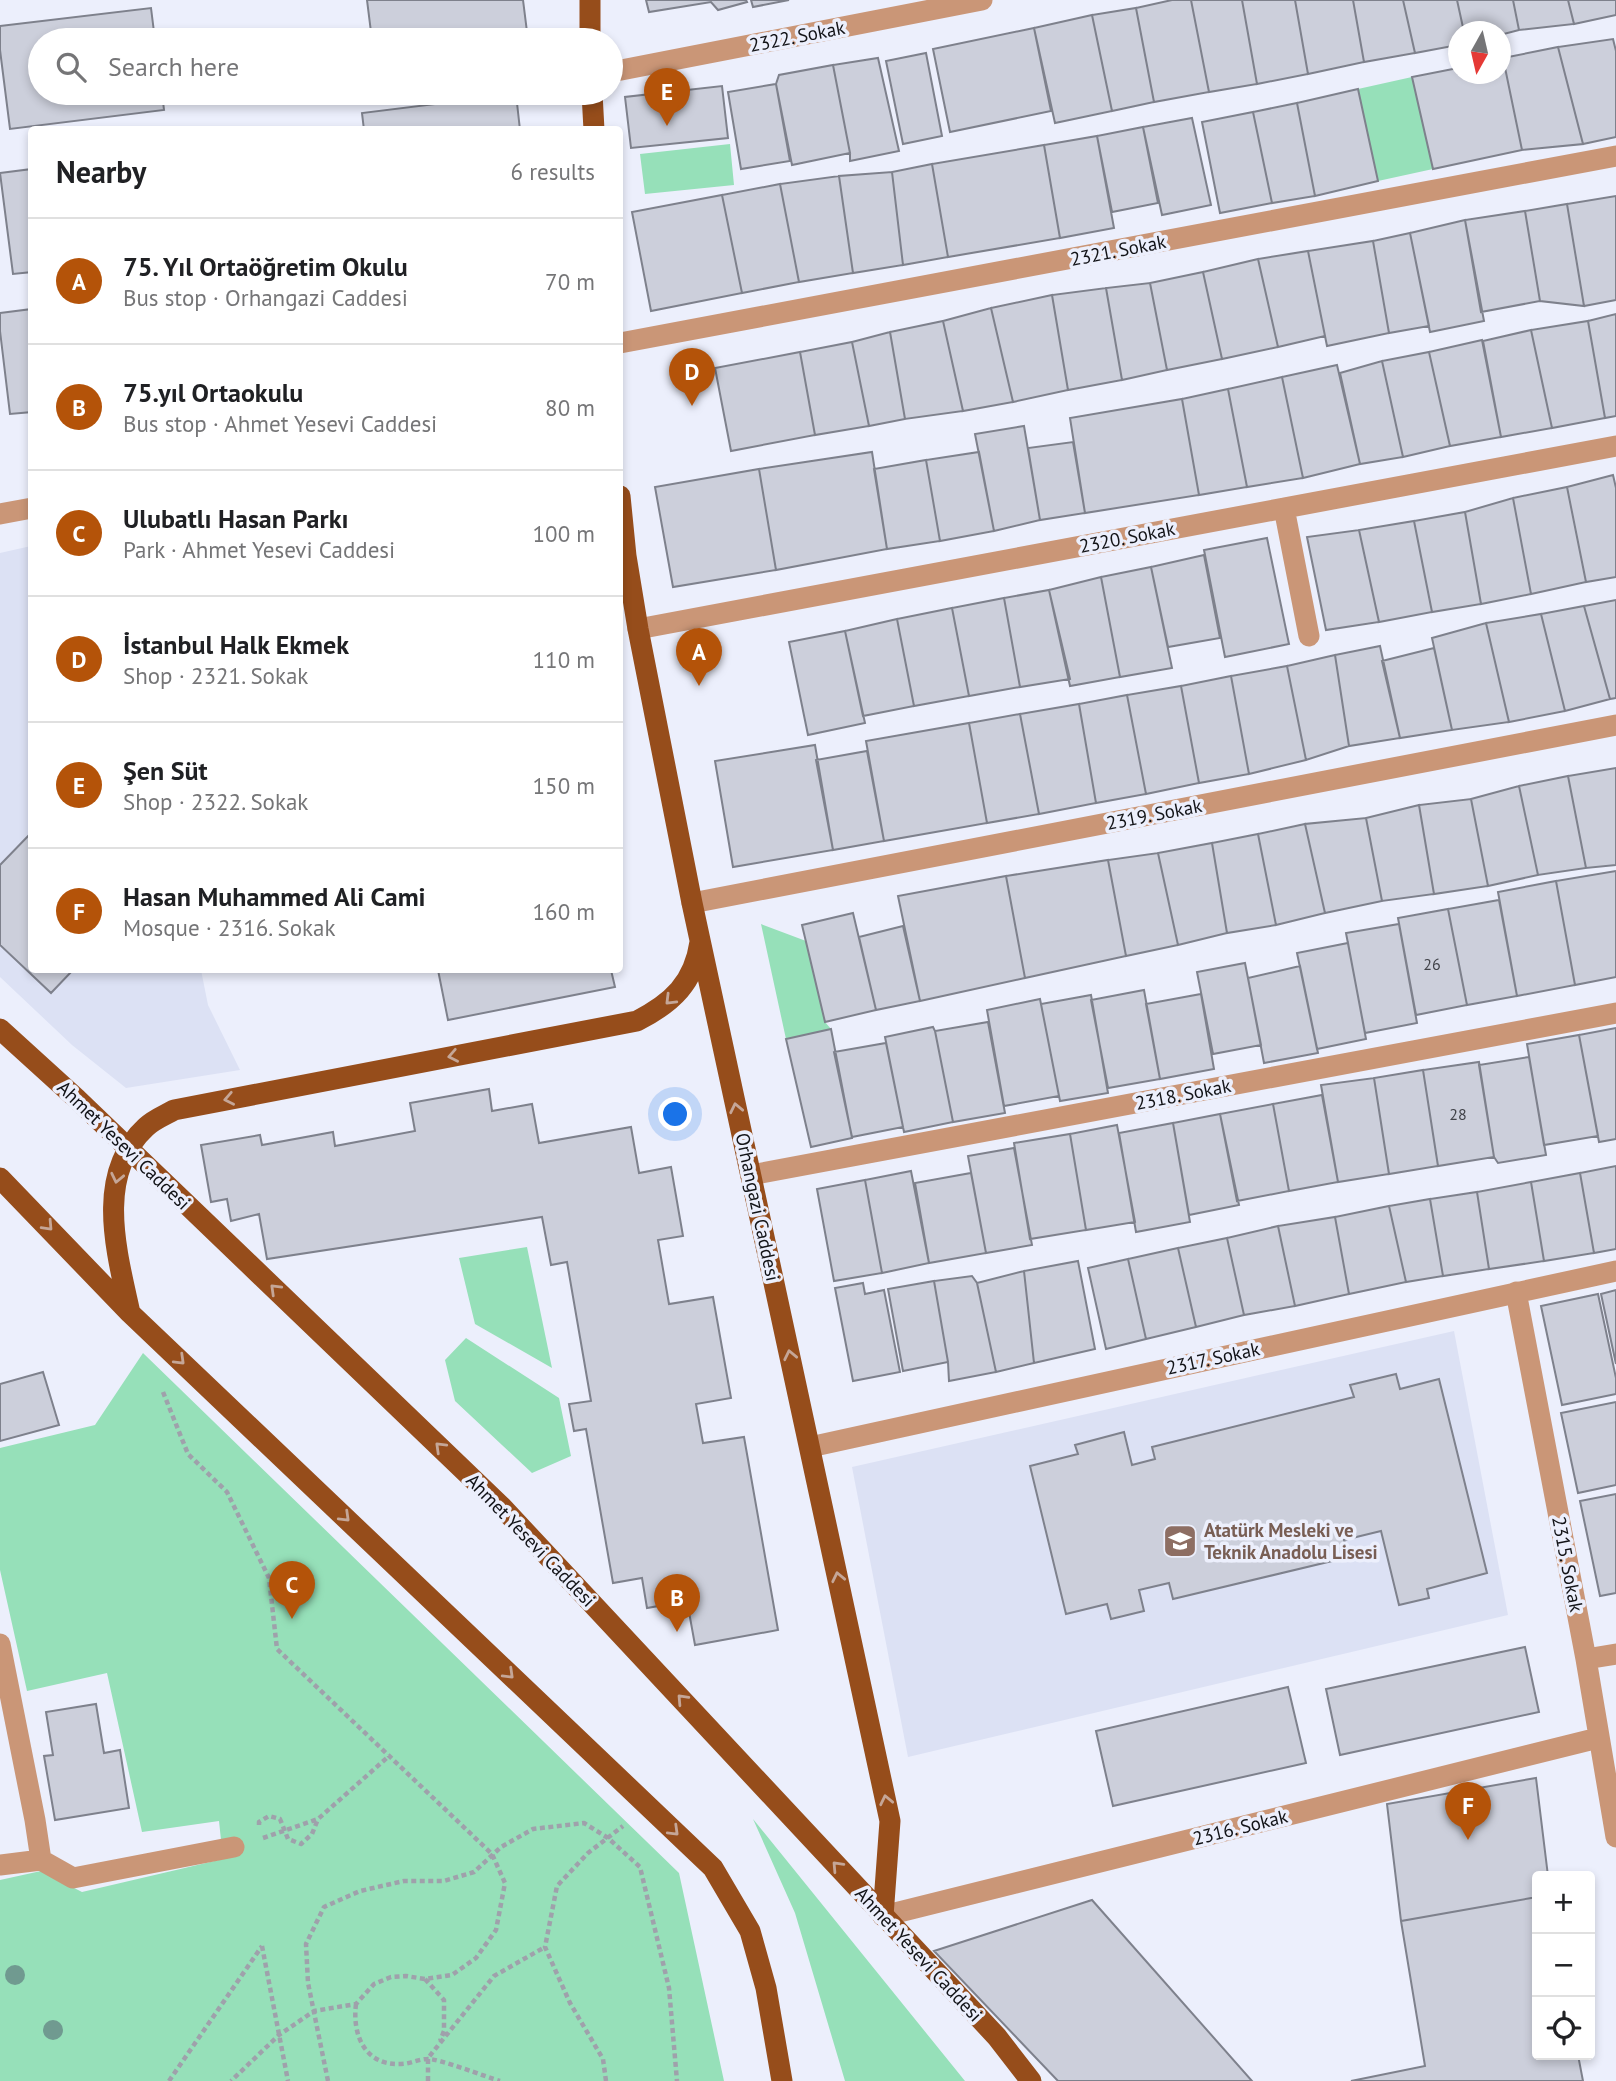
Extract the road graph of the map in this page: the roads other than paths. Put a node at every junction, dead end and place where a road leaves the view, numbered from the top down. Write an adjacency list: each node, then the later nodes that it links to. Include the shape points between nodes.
1 (590, 0): 3 (main road)
2 (982, 0): 4 (street, 2322. Sokak)
3 (590, 28)
4 (623, 70)
5 (593, 105): 6 (main road)
6 (594, 126)
7 (1616, 156): 8 (street, 2321. Sokak)
8 (623, 341)
9 (1616, 446): 10 (street, 2320. Sokak)
10 (1284, 508): 14 (street, 2320. Sokak); 15 (street)
11 (28, 509): 12 (street)
12 (0, 514)
13 (623, 526): 14 (main road, Orhangazi Caddesi)
14 (638, 629): 17 (main road, Orhangazi Caddesi)
15 (1309, 636)
16 (1616, 725): 17 (street, 2319. Sokak)
17 (692, 903): 18 (main road, Orhangazi Caddesi)
18 (700, 940): 21 (main road, one-way to 21, via 698,958 677,994 638,1021 174,1110 146,1126); 22 (main road, Orhangazi Caddesi, one-way to 18)
19 (1616, 1013): 22 (street, 2318. Sokak)
20 (0, 1029): 21 (main road, Ahmet Yesevi Caddesi)
21 (128, 1148): 26 (main road, one-way to 26, via 115,1176 114,1211 117,1254); 36 (main road, Ahmet Yesevi Caddesi, one-way to 21, via 501,1506)
22 (751, 1175): 27 (main road, Orhangazi Caddesi, one-way to 22)
23 (0, 1178): 26 (main road, one-way to 26)
24 (1616, 1272): 25 (street, 2317. Sokak)
25 (1516, 1292): 27 (street, 2317. Sokak); 30 (street, 2315. Sokak)
26 (130, 1313): 38 (main road, one-way to 38, via 713,1868 750,1931 766,1988)
27 (810, 1447): 36 (main road, Orhangazi Caddesi, one-way to 27, via 890,1821)
28 (0, 1644): 34 (street)
29 (1616, 1654): 30 (street)
30 (1586, 1659): 31 (street, 2315. Sokak)
31 (1598, 1738): 32 (street, 2315. Sokak); 36 (street, 2316. Sokak)
32 (1616, 1837)
33 (234, 1847): 34 (street, via 73,1878)
34 (41, 1860): 35 (street)
35 (0, 1865)
36 (883, 1916): 37 (main road, Ahmet Yesevi Caddesi)
37 (1014, 2058): 39 (main road); 40 (main road, Ahmet Yesevi Caddesi)
38 (782, 2081)
39 (1015, 2081)
40 (1031, 2081)

